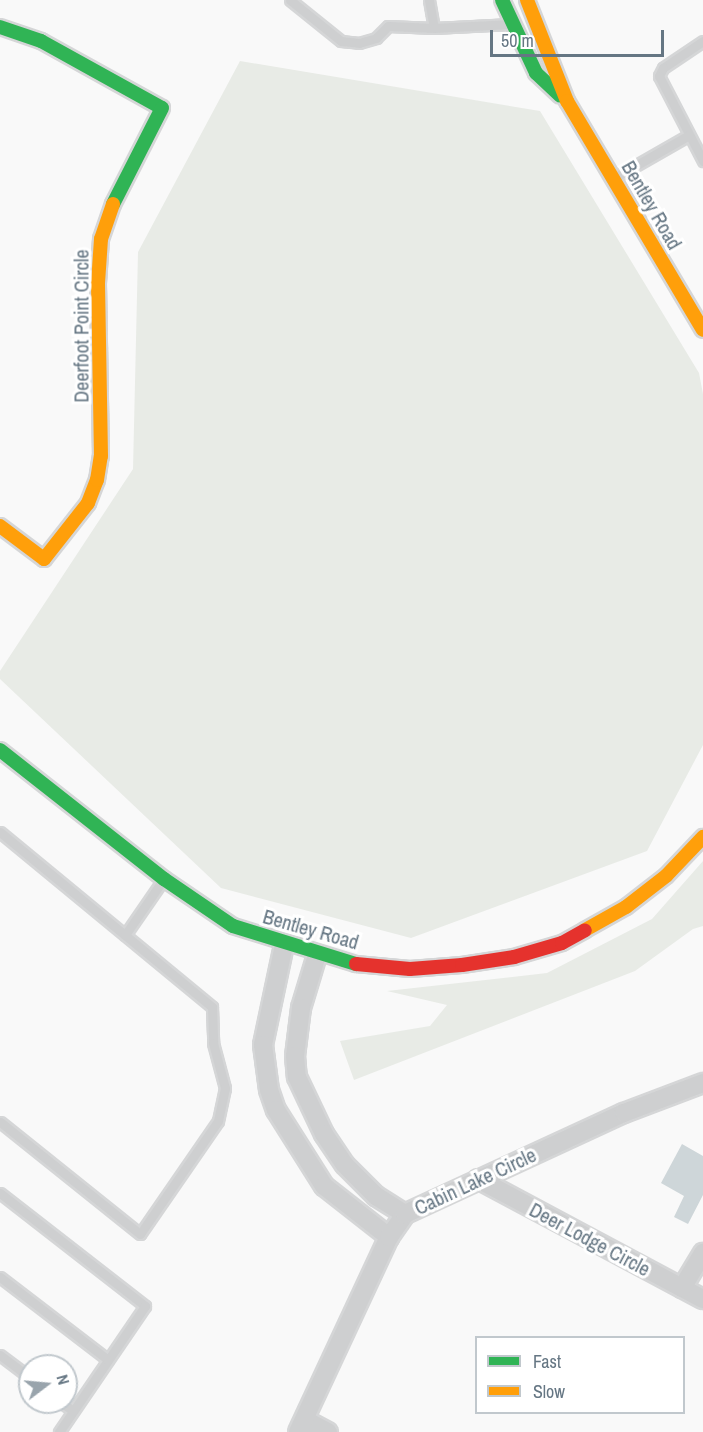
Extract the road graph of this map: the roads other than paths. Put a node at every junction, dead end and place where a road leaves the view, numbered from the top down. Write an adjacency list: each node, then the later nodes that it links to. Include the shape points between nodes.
1 (290, 0): 7 (lane, via 341,41 359,43 376,38 388,26)
2 (429, 0): 7 (lane)
3 (502, 0): 5 (street, Bentley Road)
4 (527, 0): 9 (street, Bentley Road)
5 (511, 24): 7 (lane); 9 (street, Bentley Road, via 536,73)
6 (0, 27): 14 (street, Deerfoot Point Circle, via 41,41 162,108 108,214 101,239 97,480 88,503 44,559)
7 (434, 28)
8 (703, 42): 10 (lane, via 663,68 659,76)
9 (567, 101): 12 (street, Bentley Road)
10 (689, 135): 11 (lane); 12 (lane)
11 (703, 160)
12 (614, 178): 13 (street, Bentley Road)
13 (703, 330)
14 (0, 526)
15 (0, 750): 18 (street, Bentley Road)
16 (0, 832): 19 (lane)
17 (703, 837): 21 (street, Bentley Road, via 666,876 626,907 562,943 514,957 410,969 343,963)
18 (164, 879): 19 (lane); 20 (street, Bentley Road, via 232,926)
19 (125, 935): 23 (lane, via 212,1007 213,1042 225,1088 218,1121 140,1234)
20 (284, 945): 21 (street, Bentley Road); 27 (street, via 263,1045 276,1110 324,1186)
21 (318, 955): 26 (street, via 301,1008 295,1056 297,1077 324,1134 345,1165 368,1190)
22 (703, 1083): 24 (street, Cabin Lake Circle, via 634,1109)
23 (0, 1122)
24 (477, 1179): 26 (street, Cabin Lake Circle); 30 (street, Deer Lodge Circle)
25 (0, 1193): 33 (lane, via 145,1306)
26 (405, 1214): 27 (street, Cabin Lake Circle)
27 (389, 1237): 37 (street, Cabin Lake Circle)
28 (703, 1253): 30 (street)
29 (0, 1277): 33 (lane)
30 (682, 1288): 31 (street, Deer Lodge Circle)
31 (703, 1299)
32 (0, 1355): 34 (lane)
33 (108, 1360): 35 (lane)
34 (18, 1369)
35 (78, 1405)
36 (72, 1414): 38 (lane)
37 (302, 1426): 39 (street)
38 (59, 1432)
39 (328, 1432)

